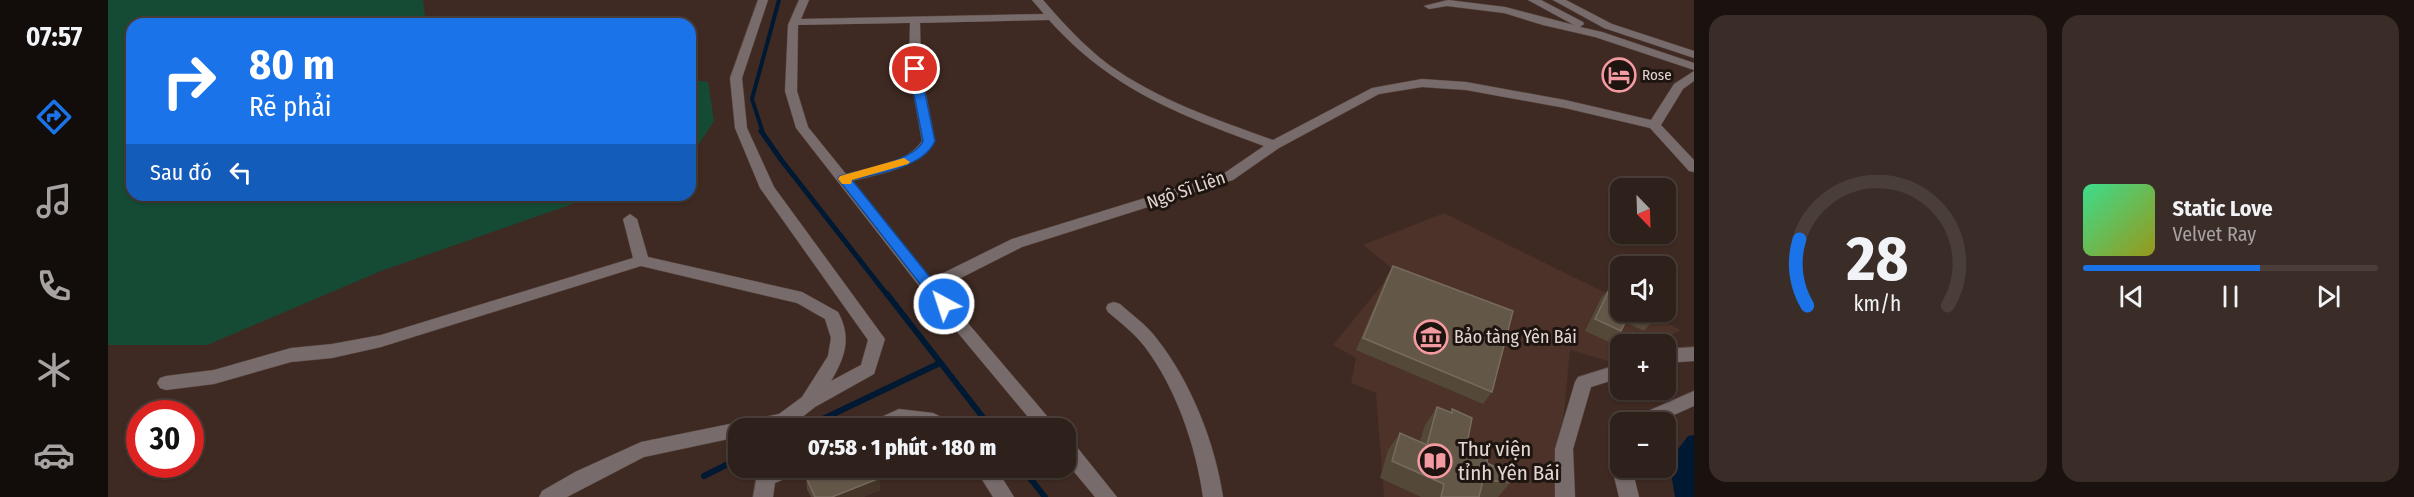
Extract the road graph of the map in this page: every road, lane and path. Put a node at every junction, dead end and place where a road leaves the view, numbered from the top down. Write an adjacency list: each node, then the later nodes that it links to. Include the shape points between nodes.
1 (763, 0): 27 (street, via 736,78 741,128 767,188 877,339 868,369)
2 (804, 0): 9 (street)
3 (1037, 0): 7 (street)
4 (1533, 0): 10 (street)
5 (1558, 0): 11 (street, via 1608,26)
6 (1429, 6): 10 (street, via 1447,3 1505,10)
7 (1052, 17): 8 (street); 15 (street, via 1093,58 1131,83 1202,118)
8 (915, 20): 9 (street); 17 (street, via 915,69 929,141 926,149 913,158)
9 (794, 22): 17 (street, via 791,91 802,128)
10 (1598, 34): 12 (street)
11 (1694, 55)
12 (1694, 67)
13 (1694, 75): 14 (street, via 1678,87)
14 (1654, 125): 15 (street, Ngô Sĩ Liên, via 1477,88 1422,83 1376,91); 16 (street)
15 (1274, 145): 20 (street, Ngô Sĩ Liên, via 1228,177 1017,243)
16 (1694, 168)
17 (844, 179): 20 (street)
18 (630, 219): 19 (street)
19 (640, 261): 25 (street, via 381,341 291,355 214,377); 27 (street, via 802,298 832,316 839,338 836,357)
20 (929, 287): 32 (street)
21 (1114, 308): 40 (street, via 1151,342 1171,373 1212,484)
22 (1694, 354): 23 (street)
23 (1676, 355)
24 (1610, 373): 41 (street, via 1584,382 1564,449)
25 (166, 383)
26 (1694, 398): 28 (street)
27 (807, 404): 29 (street)
28 (1663, 412)
29 (788, 418)
30 (895, 418): 31 (street)
31 (913, 418)
32 (1040, 418)
33 (728, 431): 37 (street, via 640,450)
34 (1076, 460): 39 (street)
35 (992, 478): 38 (street)
36 (1624, 478): 42 (street)
37 (549, 497)
38 (1004, 497)
39 (1107, 497)
40 (1213, 497)
41 (1565, 497)
42 (1629, 497)

